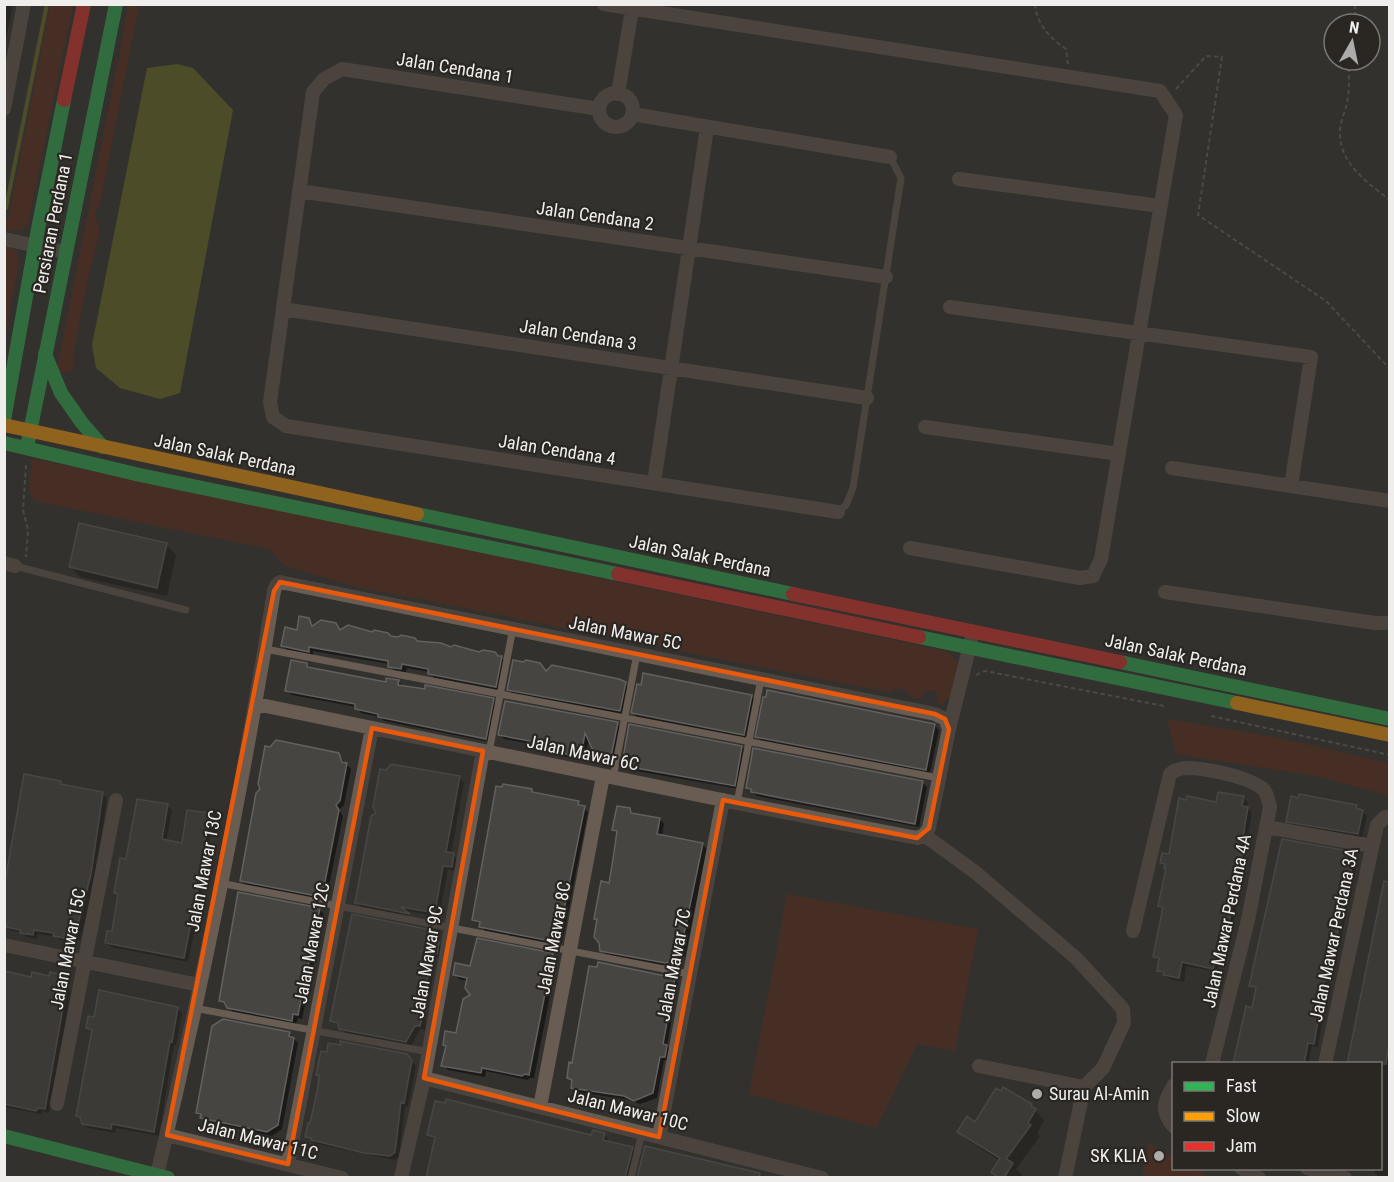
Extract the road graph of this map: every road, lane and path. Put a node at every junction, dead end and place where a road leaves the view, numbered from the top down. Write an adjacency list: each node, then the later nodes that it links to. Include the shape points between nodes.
1 (24, 4): 11 (street)
2 (84, 4): 21 (street, Persiaran Perdana 1)
3 (116, 4): 23 (street, Persiaran Perdana 1)
4 (604, 4): 6 (street)
5 (1035, 4): 8 (path, via 1036,15 1050,38 1066,49)
6 (632, 9): 8 (street); 9 (street)
7 (1349, 72): 18 (path, via 1340,136 1344,153 1353,169)
8 (1067, 77): 10 (street, via 1160,91)
9 (618, 94): 12 (street, via 603,99); 13 (street, via 631,103)
10 (1165, 100): 19 (street, via 1176,115); 32 (path, via 1206,56 1222,57 1198,215 1326,301)
11 (4, 108)
12 (599, 109): 13 (street, via 602,120 616,127 626,123); 17 (street, Jalan Cendana 1, via 342,69 324,79 313,92)
13 (632, 114): 14 (street)
14 (707, 128): 15 (street); 22 (street)
15 (890, 157): 24 (lane, via 901,178)
16 (958, 178): 19 (street)
17 (299, 191): 22 (street, Jalan Cendana 2); 26 (street)
18 (1389, 200)
19 (1160, 206): 27 (street)
20 (4, 239): 21 (street)
21 (35, 246): 23 (street); 28 (street, Persiaran Perdana 1)
22 (689, 248): 24 (street, Jalan Cendana 2); 31 (street)
23 (65, 252): 29 (street, Persiaran Perdana 1)
24 (886, 277): 33 (lane)
25 (950, 307): 27 (street)
26 (283, 309): 31 (street, Jalan Cendana 3); 43 (street, Jalan Cendana 4, via 270,402 273,417 286,426)
27 (1139, 333): 41 (street); 44 (street, via 1311,357)
28 (16, 351): 30 (street); 34 (street, Persiaran Perdana 1)
29 (45, 354): 37 (street, Persiaran Perdana 1); 39 (street, via 61,393)
30 (4, 362)
31 (672, 368): 33 (street, Jalan Cendana 3); 43 (street)
32 (1389, 369)
33 (867, 398): 46 (lane, via 853,488 846,505)
34 (4, 420)
35 (4, 425): 37 (street, Jalan Salak Perdana)
36 (925, 428): 41 (street)
37 (30, 431): 39 (street, Jalan Salak Perdana); 40 (street, Persiaran Perdana 1)
38 (4, 443): 40 (street, Jalan Salak Perdana)
39 (103, 447): 54 (street, Jalan Salak Perdana)
40 (27, 448): 48 (path, via 23,510 28,552 23,562); 55 (street, Jalan Salak Perdana, via 140,475)
41 (1119, 454): 47 (street, via 1101,559 1093,576 1080,578)
42 (1172, 468): 44 (street)
43 (654, 483): 46 (street, Jalan Cendana 4)
44 (1291, 486): 45 (street)
45 (1389, 501)
46 (838, 512)
47 (910, 549)
48 (10, 565): 51 (lane)
49 (286, 582): 53 (street, Jalan Mawar 5C); 56 (street, Jalan Mawar 13C, via 276,586)
50 (1166, 592): 52 (street)
51 (186, 610)
52 (1389, 623)
53 (513, 628): 57 (street, Jalan Mawar 5C); 60 (lane)
54 (973, 631): 55 (street); 65 (street, Jalan Salak Perdana)
55 (969, 647): 59 (street); 68 (street, Jalan Salak Perdana)
56 (265, 649): 60 (lane); 61 (street, Jalan Mawar 13C)
57 (637, 654): 58 (street, Jalan Mawar 5C); 64 (lane)
58 (761, 679): 67 (street, Jalan Mawar 5C, via 935,714 945,719); 69 (lane)
59 (960, 683): 62 (path, via 985,671); 67 (street)
60 (500, 694): 64 (lane); 70 (lane)
61 (256, 704): 66 (street, Jalan Mawar 6C); 80 (street, Jalan Mawar 13C)
62 (1170, 707)
63 (1205, 715): 71 (path)
64 (625, 718): 69 (lane); 72 (lane)
65 (1389, 719)
66 (372, 728): 70 (street, Jalan Mawar 6C); 81 (street, Jalan Mawar 12C)
67 (949, 729): 73 (street)
68 (1389, 735)
69 (749, 742): 73 (lane); 75 (lane)
70 (486, 752): 72 (street, Jalan Mawar 6C); 82 (street, Jalan Mawar 9C)
71 (1389, 755)
72 (608, 777): 75 (street, Jalan Mawar 6C); 85 (street, Jalan Mawar 8C)
73 (939, 778): 78 (street, via 929,828)
74 (116, 800): 86 (street, Jalan Mawar 15C)
75 (730, 802): 78 (street, Jalan Mawar 6C, via 903,836); 87 (street, Jalan Mawar 7C)
76 (1387, 817): 79 (street, Jalan Mawar Perdana 3A, via 1377,825)
77 (1266, 827): 79 (street); 83 (street, Jalan Mawar Perdana 4A, via 1270,807 1262,788 1239,776 1186,768 1170,774); 92 (street, Jalan Mawar Perdana 4A, via 1248,920)
78 (924, 835): 97 (street, via 975,872 1076,958 1123,1010 1124,1023 1103,1068)
79 (1372, 846): 93 (street, Jalan Mawar Perdana 3A)
80 (220, 883): 81 (lane); 88 (street, Jalan Mawar 13C)
81 (338, 906): 82 (lane); 90 (street, Jalan Mawar 12C)
82 (451, 928): 85 (lane); 91 (street, Jalan Mawar 9C)
83 (1133, 932)
84 (4, 945): 86 (street)
85 (570, 951): 87 (lane); 99 (street, Jalan Mawar 8C)
86 (84, 961): 88 (street); 98 (street, Jalan Mawar 15C)
87 (690, 974): 104 (street, Jalan Mawar 7C)
88 (199, 985): 89 (street, Jalan Mawar 13C)
89 (194, 1008): 90 (lane); 102 (street, Jalan Mawar 13C)
90 (314, 1030): 91 (lane); 105 (street, Jalan Mawar 12C)
91 (429, 1052): 95 (street, Jalan Mawar 9C)
92 (1212, 1062)
93 (1325, 1062)
94 (979, 1066): 97 (street)
95 (424, 1078): 99 (street, Jalan Mawar 10C); 110 (street, Jalan Mawar 9C)
96 (1172, 1087): 100 (street, via 1164,1104 1165,1116)
97 (1084, 1088): 113 (street)
98 (57, 1104)
99 (540, 1107): 101 (street, Jalan Mawar 10C)
100 (1172, 1125)
101 (642, 1132): 104 (street, Jalan Mawar 10C); 111 (lane)
102 (166, 1135): 105 (street, Jalan Mawar 11C); 108 (street, Jalan Mawar 13C)
103 (4, 1136): 108 (street)
104 (659, 1137): 112 (street, Jalan Mawar 10C)
105 (288, 1164): 109 (street, Jalan Mawar 11C)
106 (1245, 1170): 114 (street)
107 (1315, 1170): 115 (street)
108 (162, 1176)
109 (342, 1178)
110 (401, 1178)
111 (631, 1178)
112 (822, 1178)
113 (1065, 1178)
114 (1259, 1178)
115 (1345, 1178)

